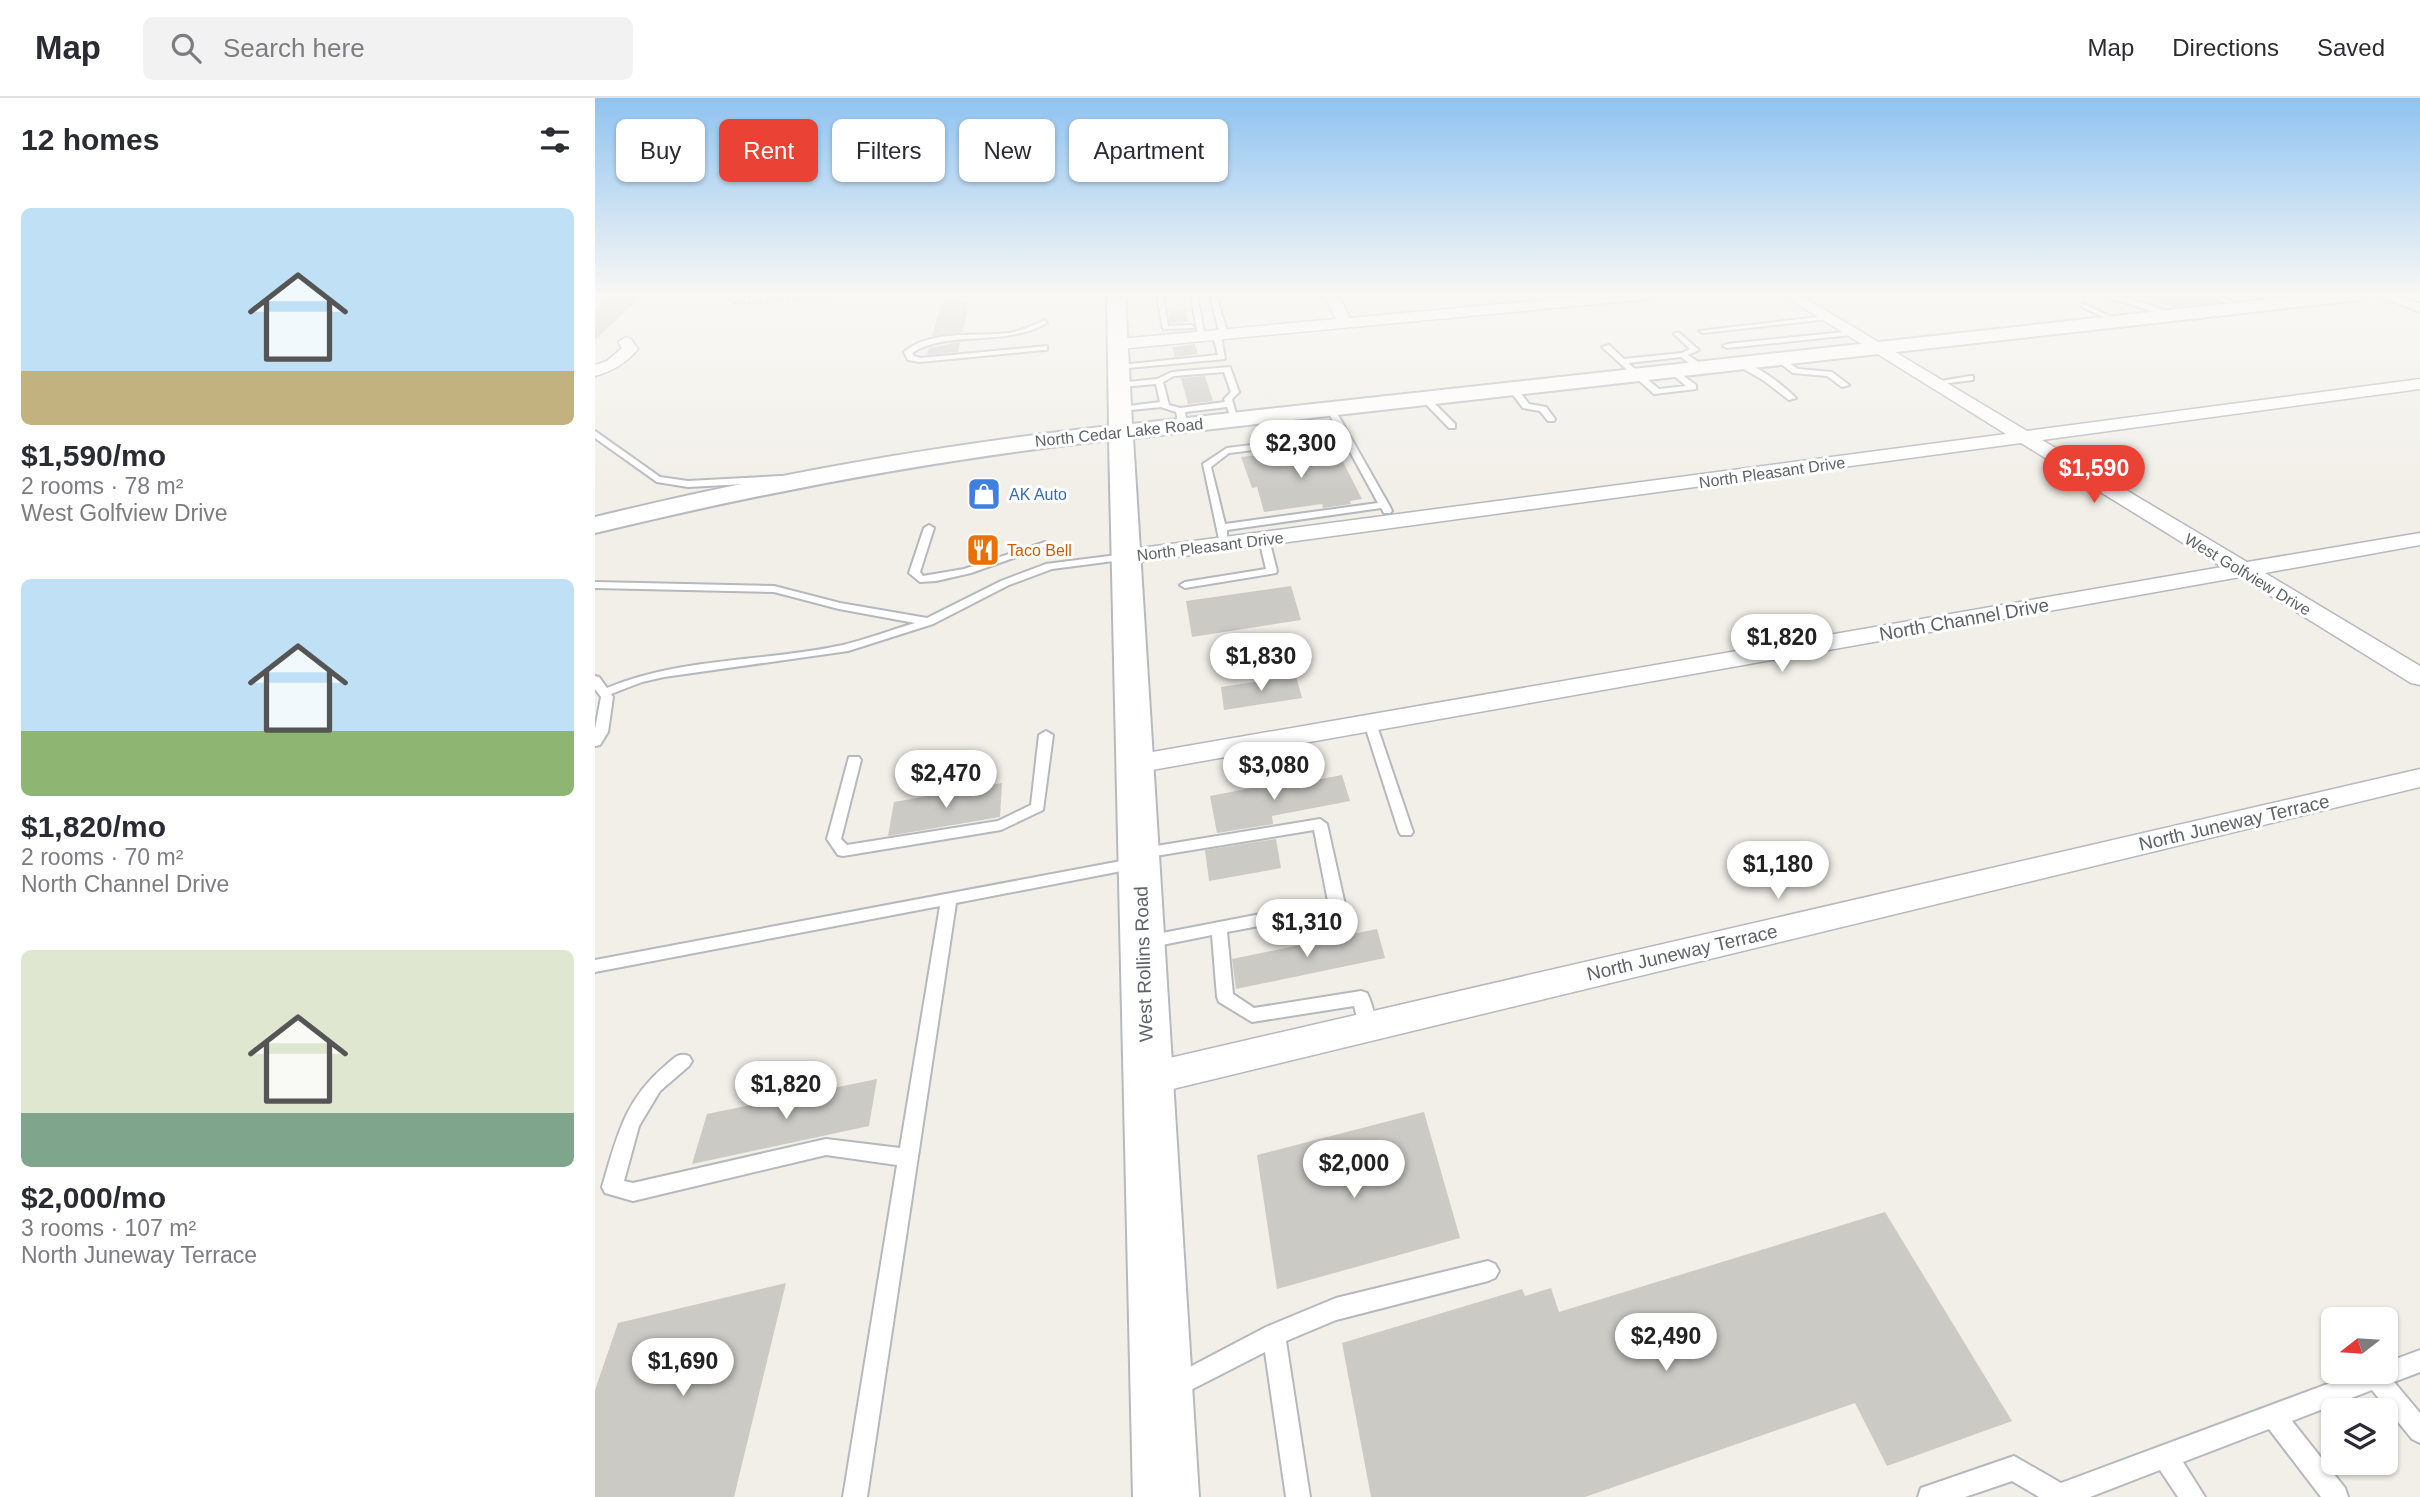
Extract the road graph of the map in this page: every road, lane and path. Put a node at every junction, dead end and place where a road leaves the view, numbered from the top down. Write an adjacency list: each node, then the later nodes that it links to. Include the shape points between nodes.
1 (615, 360): 12 (street)
2 (1120, 360): 13 (main road, West Rollins Road)
3 (1204, 360): 13 (lane)
4 (1621, 360): 11 (lane)
5 (1682, 360): 9 (lane)
6 (1767, 360): 10 (main road, North Cedar Lake Road)
7 (1782, 360): 18 (lane, via 1796,371 1829,374)
8 (1897, 360): 16 (street, West Golfview Drive)
9 (1679, 363): 10 (main road, North Cedar Lake Road, via 1701,368); 11 (main road, North Cedar Lake Road)
10 (1740, 363): 21 (lane)
11 (1630, 368): 19 (main road, North Cedar Lake Road)
12 (595, 371)
13 (1120, 376): 15 (lane); 27 (main road, West Rollins Road)
14 (1970, 378): 16 (lane)
15 (1159, 381): 22 (lane); 24 (lane, via 1172,374 1227,369 1235,392 1228,399)
16 (1933, 383): 31 (street, West Golfview Drive)
17 (2420, 384): 31 (street, North Pleasant Drive)
18 (1845, 385)
19 (1512, 388): 20 (main road, North Cedar Lake Road); 26 (lane, via 1527,406 1543,409)
20 (1424, 398): 23 (main road, North Cedar Lake Road); 28 (lane)
21 (1792, 398)
22 (1164, 404): 25 (lane); 27 (lane)
23 (1330, 408): 24 (main road, North Cedar Lake Road); 30 (lane)
24 (1233, 412): 25 (main road, North Cedar Lake Road)
25 (1182, 417): 27 (main road, North Cedar Lake Road)
26 (1551, 419)
27 (1122, 420): 32 (main road, North Cedar Lake Road); 40 (main road, West Rollins Road)
28 (1452, 426)
29 (595, 434): 32 (lane, via 657,480 688,484)
30 (1346, 436): 33 (lane); 36 (lane, via 1227,451 1206,466)
31 (2023, 438): 33 (street, North Pleasant Drive); 41 (street, West Golfview Drive)
32 (800, 479): 34 (main road, North Cedar Lake Road)
33 (1389, 514): 36 (lane); 37 (street, North Pleasant Drive)
34 (595, 525)
35 (929, 528): 39 (lane, via 914,573 920,579 948,576)
36 (1223, 536): 37 (street, North Pleasant Drive); 40 (street, North Pleasant Drive)
37 (1264, 539): 43 (lane, via 1272,571)
38 (2420, 539): 41 (street, North Channel Drive)
39 (1045, 545)
40 (1125, 558): 44 (lane, via 1050,566); 52 (main road, West Rollins Road)
41 (2242, 570): 45 (street, West Golfview Drive); 48 (street, North Channel Drive)
42 (595, 585): 44 (lane, via 774,589)
43 (1185, 585)
44 (929, 622): 47 (lane, via 843,648 664,673)
45 (2420, 677)
46 (595, 680): 47 (lane)
47 (604, 693): 50 (lane, via 601,732)
48 (1370, 723): 52 (street, North Channel Drive); 54 (lane)
49 (1046, 735): 51 (lane, via 1038,807 1001,825 843,850 834,839)
50 (595, 742)
51 (854, 760)
52 (1135, 764): 55 (main road, West Rollins Road)
53 (2420, 778): 60 (street, North Juneway Terrace)
54 (1406, 832)
55 (1139, 858): 56 (lane); 57 (lane, via 1320,824 1337,905); 58 (main road, West Rollins Road)
56 (949, 898): 59 (lane); 63 (lane)
57 (1219, 928): 58 (lane); 60 (lane, via 1225,997 1252,1015 1360,998)
58 (1142, 943): 62 (main road, West Rollins Road)
59 (595, 966)
60 (1367, 1027): 62 (street, North Juneway Terrace)
61 (683, 1061): 63 (lane, via 654,1086 630,1124 612,1187 633,1192 826,1147)
62 (1148, 1079): 70 (main road, West Rollins Road)
63 (908, 1158): 75 (lane)
64 (1488, 1271): 65 (lane, via 1336,1309)
65 (1274, 1335): 70 (lane); 74 (lane)
66 (2420, 1361): 67 (lane)
67 (2398, 1370)
68 (2360, 1384): 71 (lane)
69 (2381, 1384): 72 (lane)
70 (1161, 1394): 76 (main road, West Rollins Road)
71 (2274, 1416): 73 (lane); 80 (lane)
72 (2420, 1431)
73 (2165, 1457): 78 (lane); 79 (lane)
74 (1292, 1495)
75 (855, 1497)
76 (1166, 1497)
77 (1930, 1497): 78 (lane, via 2014,1468)
78 (2060, 1497)
79 (2193, 1497)
80 (2336, 1497)

